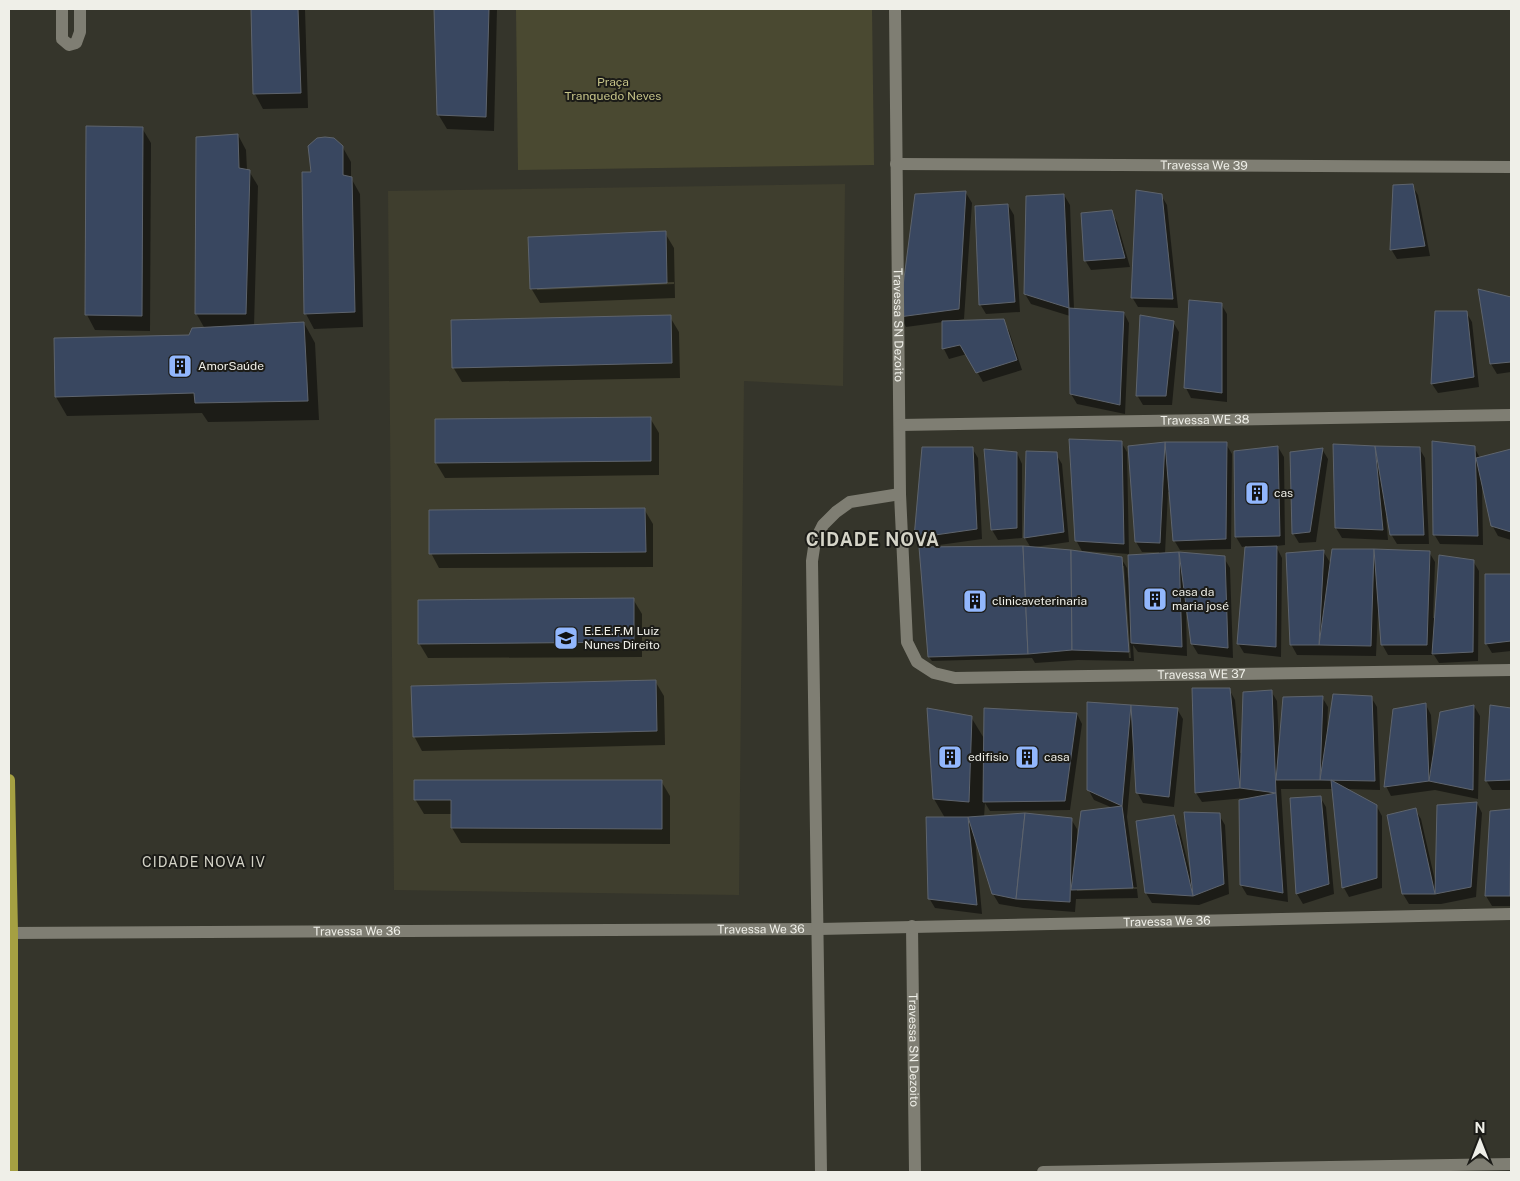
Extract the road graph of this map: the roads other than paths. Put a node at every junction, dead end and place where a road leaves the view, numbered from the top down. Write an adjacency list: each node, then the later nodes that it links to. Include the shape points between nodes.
1 (62, 9): 2 (street, via 62,39 69,45 76,43 80,32)
2 (80, 9)
3 (896, 9): 4 (street, Travessa SN Dezoito)
4 (896, 164): 5 (street, Travessa We 39); 7 (street, Travessa SN Dezoito)
5 (1511, 166)
6 (1511, 416): 7 (street, Travessa WE 38)
7 (900, 425): 8 (street, Travessa SN Dezoito)
8 (900, 494): 9 (street, Travessa SN Dezoito); 14 (street, via 850,502 822,525 815,541 812,561)
9 (906, 642): 10 (street, Travessa WE 37, via 917,662 934,673 955,678)
10 (1511, 670)
11 (9, 780): 15 (main road)
12 (1511, 914): 13 (street, Travessa We 36)
13 (912, 926): 14 (street, Travessa We 36); 19 (street, Travessa SN Dezoito)
14 (819, 929): 15 (street, Travessa We 36); 18 (street)
15 (10, 932): 17 (main road)
16 (1511, 1164): 20 (street)
17 (12, 1172)
18 (821, 1172)
19 (916, 1172)
20 (1042, 1172)

